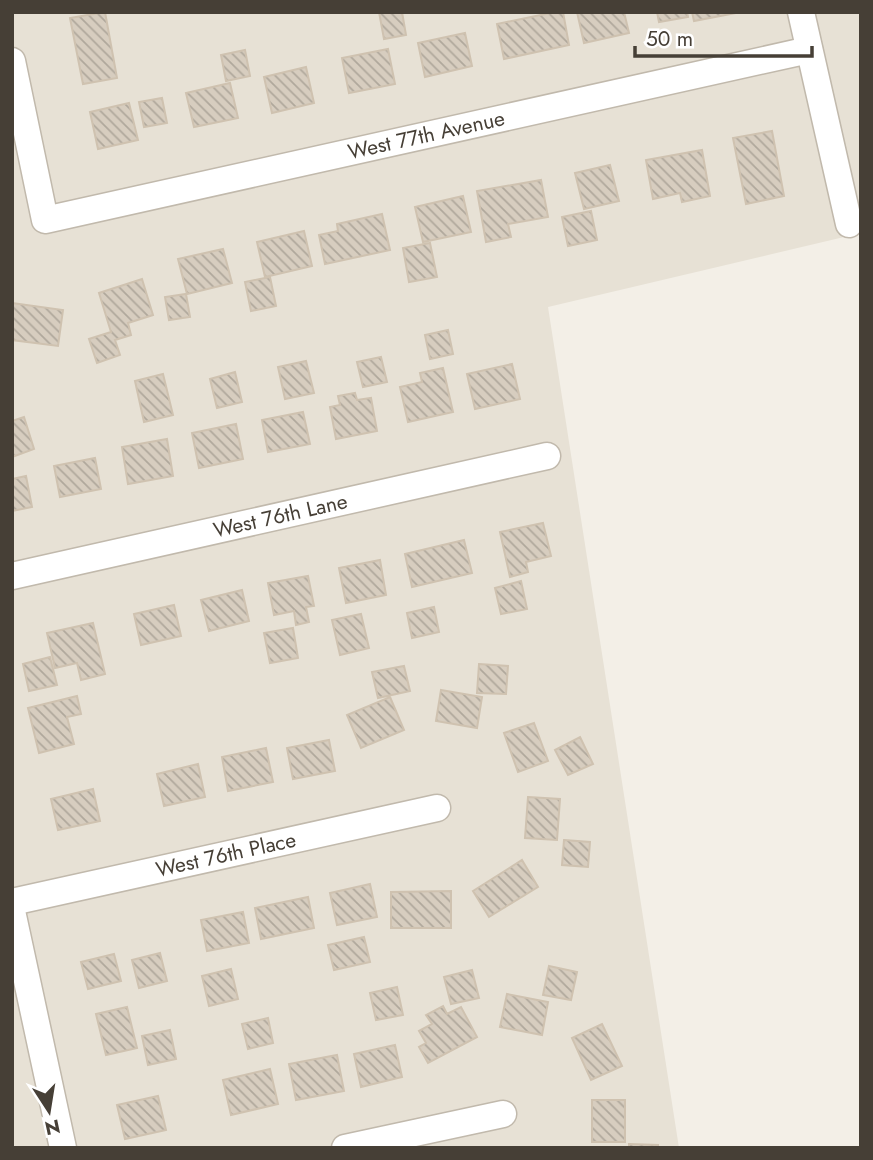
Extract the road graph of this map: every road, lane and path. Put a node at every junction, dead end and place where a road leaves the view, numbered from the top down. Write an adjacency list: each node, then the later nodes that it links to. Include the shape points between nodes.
1 (801, 12): 2 (street)
2 (809, 50): 3 (street, West 77th Avenue, via 45,220); 4 (street)
3 (12, 61)
4 (849, 224)
5 (547, 456): 6 (street, West 76th Lane)
6 (12, 576)
7 (438, 808): 8 (street, West 76th Place)
8 (12, 902)
9 (12, 911): 11 (street)
10 (503, 1114): 12 (street)
11 (62, 1148)
12 (345, 1148)

